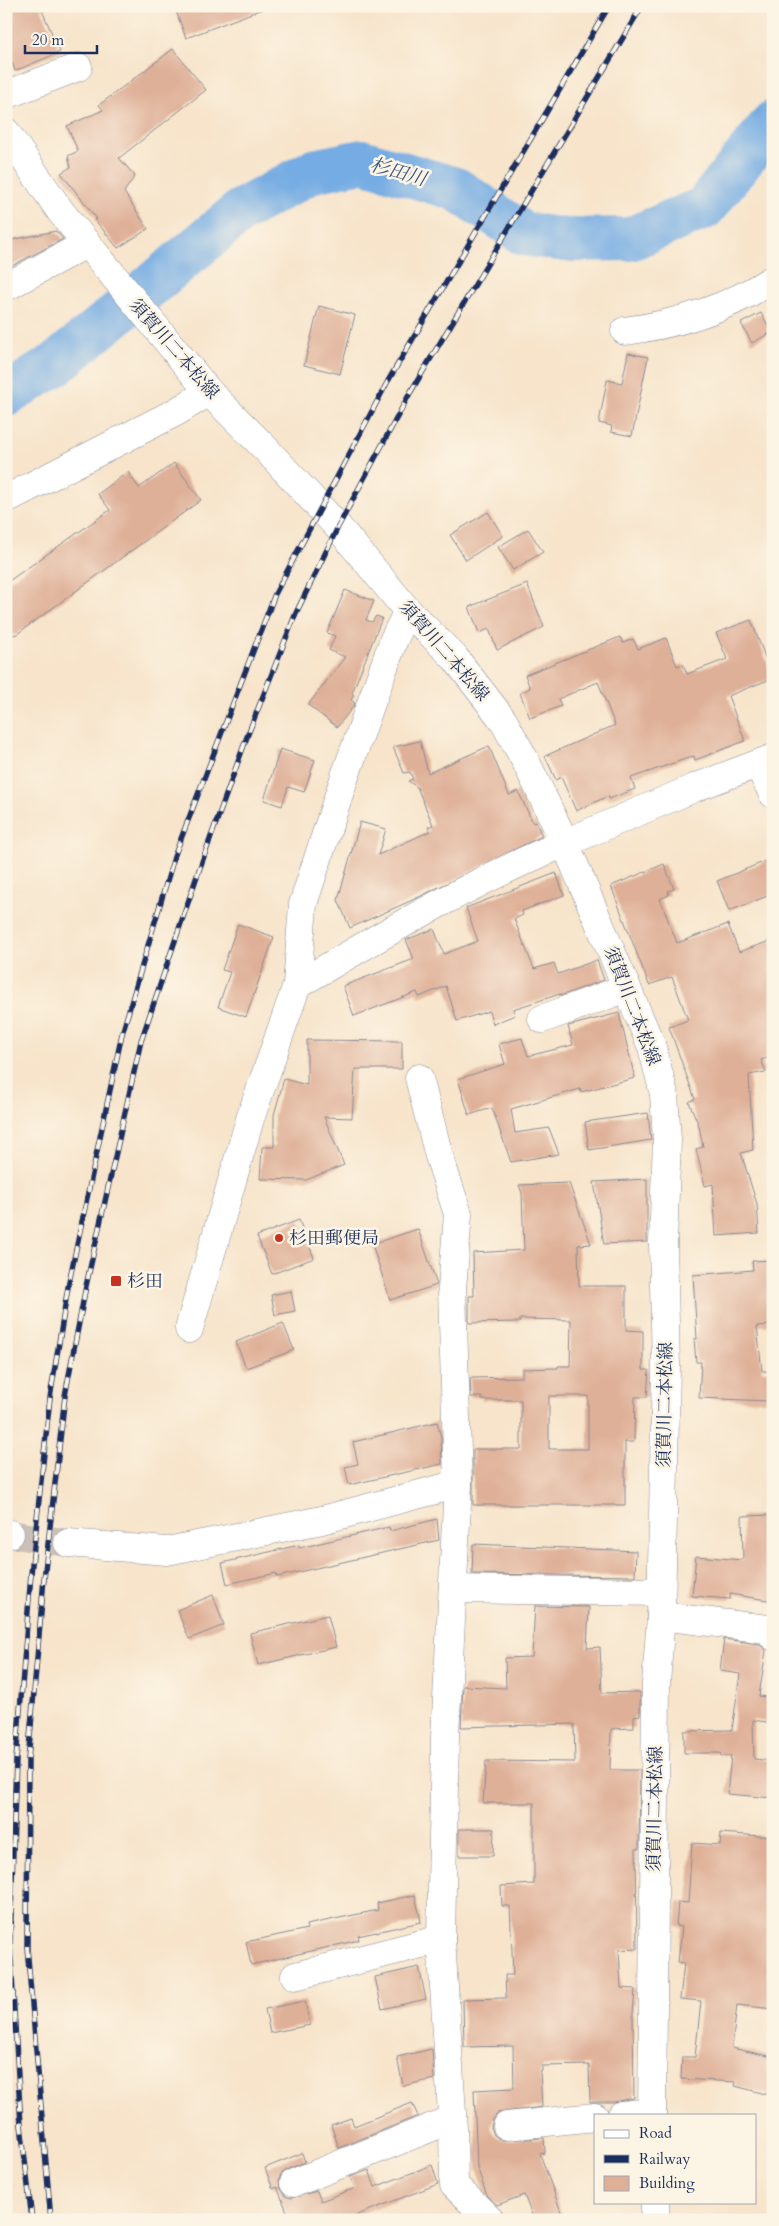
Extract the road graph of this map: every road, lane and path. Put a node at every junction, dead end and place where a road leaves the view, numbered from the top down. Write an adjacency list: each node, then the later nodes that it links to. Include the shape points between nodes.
1 (78, 67): 2 (street)
2 (6, 95)
3 (6, 132): 4 (street, 須賀川二本松線)
4 (91, 251): 6 (street); 8 (street, 須賀川二本松線)
5 (773, 279): 7 (street, via 746,297 699,316 665,326)
6 (6, 287)
7 (625, 331)
8 (204, 386): 9 (street, via 176,412); 10 (street, 須賀川二本松線, via 320,507)
9 (6, 499)
10 (408, 611): 13 (street, 須賀川二本松線, via 455,658 502,720); 14 (street, via 394,639 303,904)
11 (765, 761): 12 (street); 13 (street)
12 (773, 794)
13 (565, 844): 14 (street, via 508,867 466,889); 15 (street, 須賀川二本松線)
14 (297, 985): 18 (street, via 247,1128)
15 (627, 988): 16 (street); 22 (street, 須賀川二本松線, via 652,1047 664,1094 666,1122 663,1243 666,1366)
16 (542, 1019)
17 (419, 1078): 19 (street, via 458,1214 452,1289)
18 (189, 1329)
19 (458, 1484): 20 (street, via 322,1520 167,1551); 21 (street)
20 (68, 1543)
21 (453, 1588): 22 (street); 24 (street, via 445,1738)
22 (661, 1604): 23 (street, via 768,1629); 26 (street, 須賀川二本松線, via 656,1684)
23 (773, 1636)
24 (441, 1939): 25 (street); 29 (street)
25 (295, 1976)
26 (652, 2113): 27 (street)
27 (637, 2114)
28 (594, 2117): 30 (street)
29 (452, 2119): 31 (street); 33 (street, via 454,2185)
30 (507, 2126)
31 (294, 2183)
32 (654, 2204): 34 (street)
33 (490, 2220)
34 (655, 2220)

